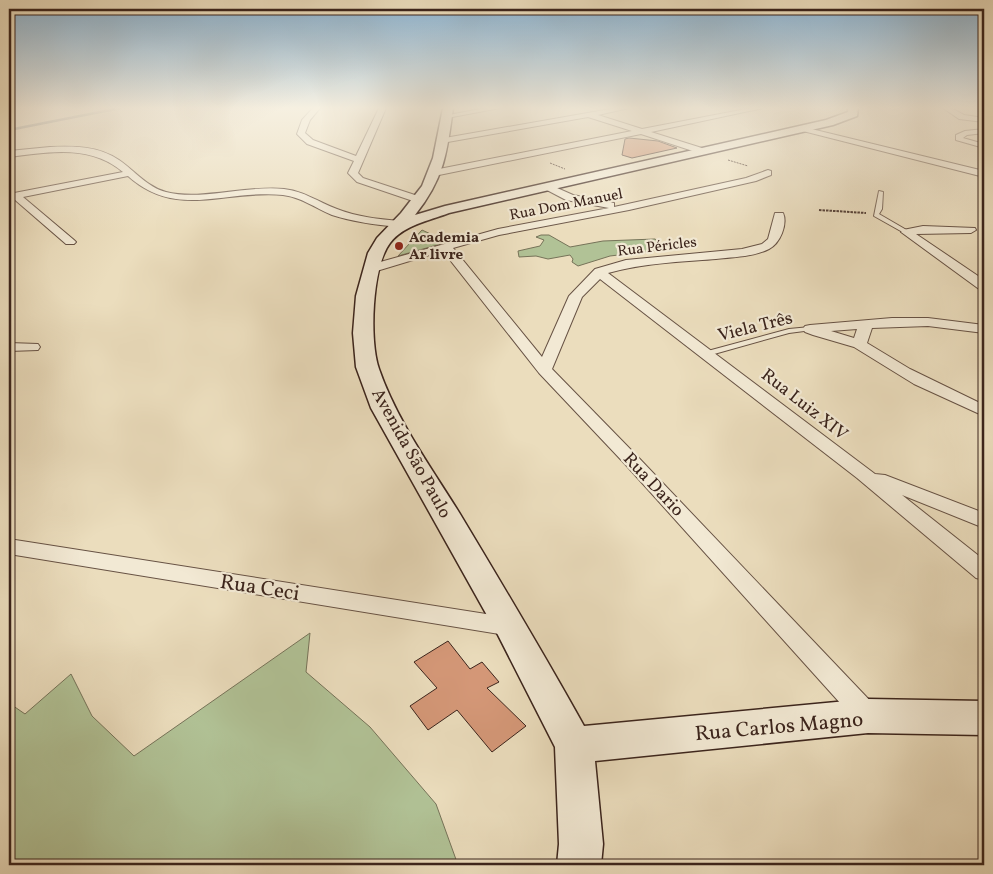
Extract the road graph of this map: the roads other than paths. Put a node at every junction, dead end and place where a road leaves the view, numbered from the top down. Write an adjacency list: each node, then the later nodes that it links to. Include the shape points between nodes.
1 (328, 149): 10 (street)
2 (363, 149): 10 (street)
3 (440, 149): 12 (main road)
4 (555, 149): 12 (street)
5 (695, 149): 8 (street)
6 (712, 149): 8 (main road, Avenida São Paulo)
7 (884, 149): 14 (street)
8 (702, 151): 15 (main road, Avenida São Paulo)
9 (9, 154): 11 (street, via 68,149 97,152)
10 (358, 160): 18 (street, via 353,173 360,180)
11 (130, 173): 17 (street); 22 (street, via 148,189 168,196 274,191 308,198 348,217)
12 (434, 173): 18 (main road)
13 (768, 173): 20 (street, Rua Dom Manuel)
14 (984, 174)
15 (548, 187): 19 (main road, Avenida São Paulo); 20 (street, via 581,201)
16 (881, 192): 24 (lane, via 879,209 875,214)
17 (12, 197): 25 (street)
18 (420, 200): 19 (main road); 22 (main road)
19 (464, 205): 22 (main road, Avenida São Paulo)
20 (636, 206): 26 (street, Rua Dom Manuel, via 516,228)
21 (779, 215): 28 (street, Rua Péricles, via 774,242 760,250 626,264)
22 (399, 225): 27 (main road, Avenida São Paulo, via 383,241)
23 (971, 230): 24 (street, via 923,229)
24 (908, 232): 29 (street)
25 (70, 242)
26 (446, 247): 27 (street, Rua Dom Manuel); 37 (street, Rua Dario)
27 (370, 269): 43 (main road, Avenida São Paulo, via 363,333 367,367 383,408)
28 (599, 272): 36 (street, Rua Luiz XIV); 37 (street, Rua Péricles, via 576,296)
29 (984, 286)
30 (866, 325): 31 (street); 32 (street, via 928,322); 33 (street)
31 (810, 329): 33 (street); 36 (lane, Viela Três)
32 (984, 329)
33 (859, 344): 38 (street, via 901,372)
34 (9, 347): 35 (street)
35 (33, 347)
36 (707, 354): 39 (street, Rua Luiz XIV)
37 (544, 370): 44 (street, Rua Dario, via 632,460)
38 (984, 412)
39 (864, 474): 40 (street); 42 (street, Rua Luiz XIV)
40 (984, 521)
41 (9, 546): 43 (street, Rua Ceci)
42 (984, 572)
43 (511, 627): 46 (main road, Avenida São Paulo)
44 (868, 716): 45 (main road, Rua Carlos Magno); 46 (main road, Rua Carlos Magno)
45 (984, 718)
46 (574, 745): 47 (main road, Avenida São Paulo, via 581,844)
47 (579, 865)

